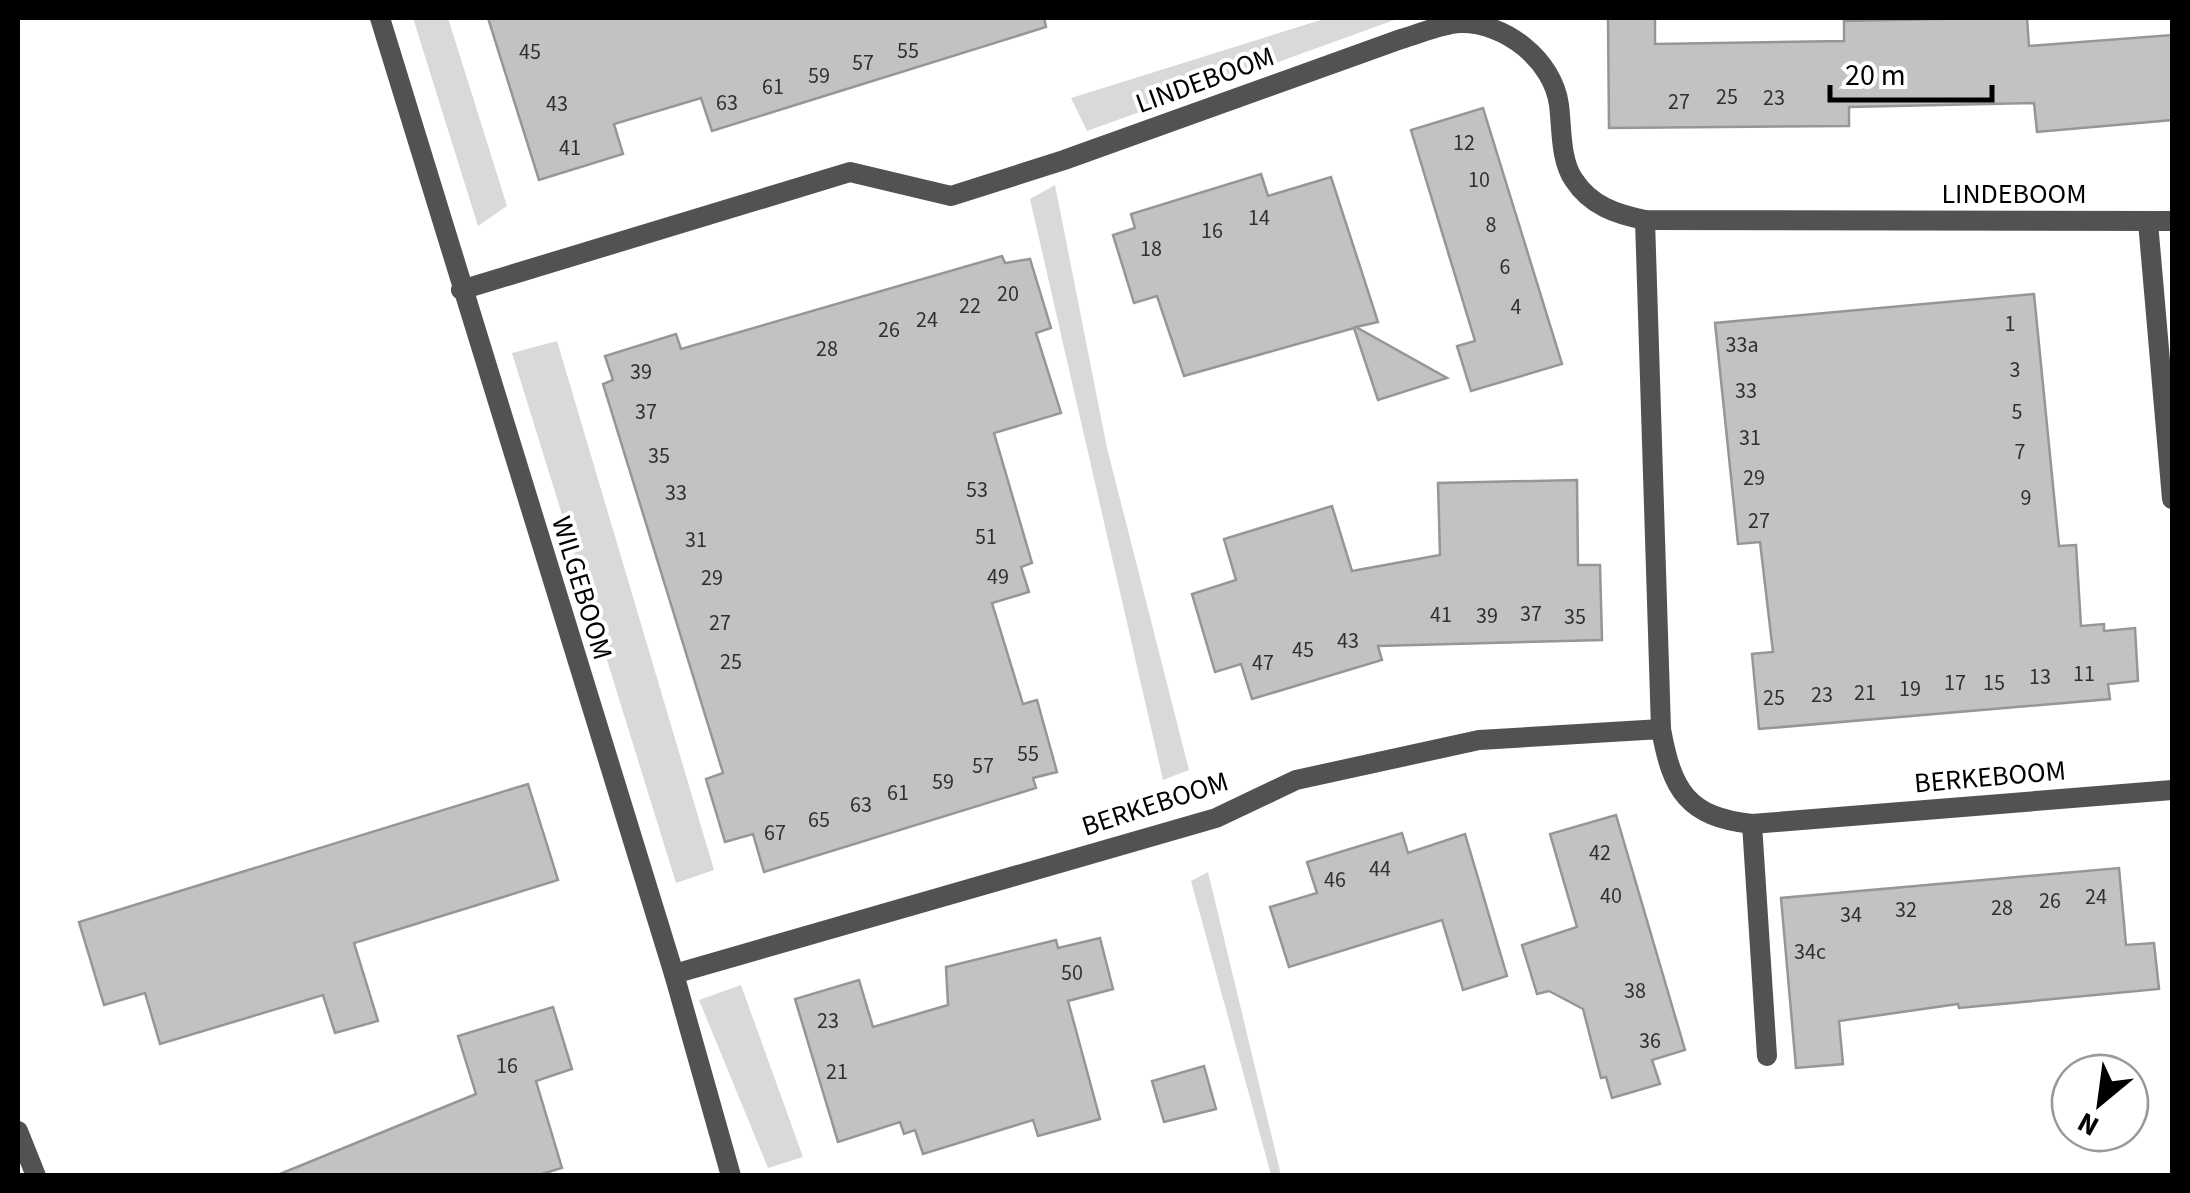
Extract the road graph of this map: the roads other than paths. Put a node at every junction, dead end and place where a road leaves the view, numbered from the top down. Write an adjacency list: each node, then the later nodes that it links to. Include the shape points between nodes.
1 (380, 18): 5 (street, WILGEBOOM)
2 (1645, 220): 4 (street, LINDEBOOM); 5 (street, LINDEBOOM, via 1589,199 1571,176 1558,100 1533,56 1513,37 1458,23 952,196 850,172); 7 (street, BERKEBOOM)
3 (2172, 221): 4 (street, LINDEBOOM)
4 (2148, 222): 6 (street)
5 (461, 290): 10 (street, WILGEBOOM)
6 (2172, 499)
7 (1661, 729): 9 (street, BERKEBOOM, via 1668,773 1690,803 1717,820); 10 (street, BERKEBOOM, via 1479,740 1296,780 1216,818)
8 (2172, 790): 9 (street, BERKEBOOM)
9 (1752, 824): 11 (street)
10 (674, 974): 14 (street, WILGEBOOM)
11 (1767, 1056)
12 (18, 1131): 13 (street)
13 (36, 1176)
14 (731, 1176)

